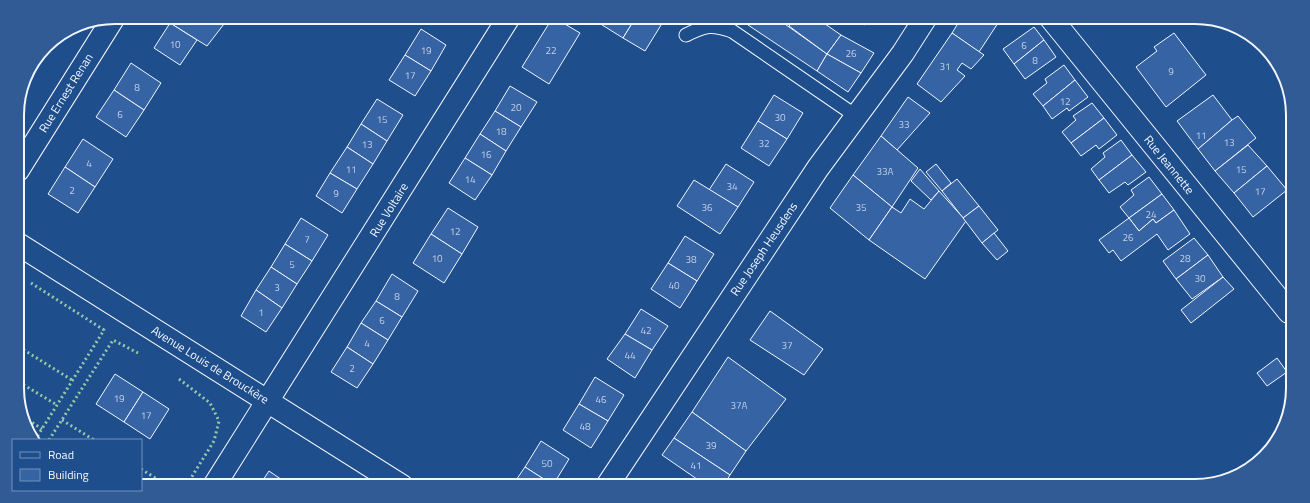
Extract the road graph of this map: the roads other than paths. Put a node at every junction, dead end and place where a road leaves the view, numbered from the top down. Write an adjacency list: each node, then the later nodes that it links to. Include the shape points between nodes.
1 (109, 24): 7 (street, Rue Ernest Renan)
2 (505, 24): 10 (street, Rue Voltaire)
3 (922, 24): 6 (street, Rue Joseph Heusdens)
4 (1056, 24): 9 (street, Rue Jeannette)
5 (686, 35): 6 (lane, via 700,28 715,26 732,31)
6 (856, 116): 13 (street, Rue Joseph Heusdens, via 809,181)
7 (24, 160)
8 (24, 248): 10 (street, Avenue Louis de Brouckère)
9 (1286, 308)
10 (267, 402): 11 (street, Rue Voltaire); 12 (street, Avenue Louis de Brouckère)
11 (218, 479)
12 (391, 479)
13 (612, 479)

